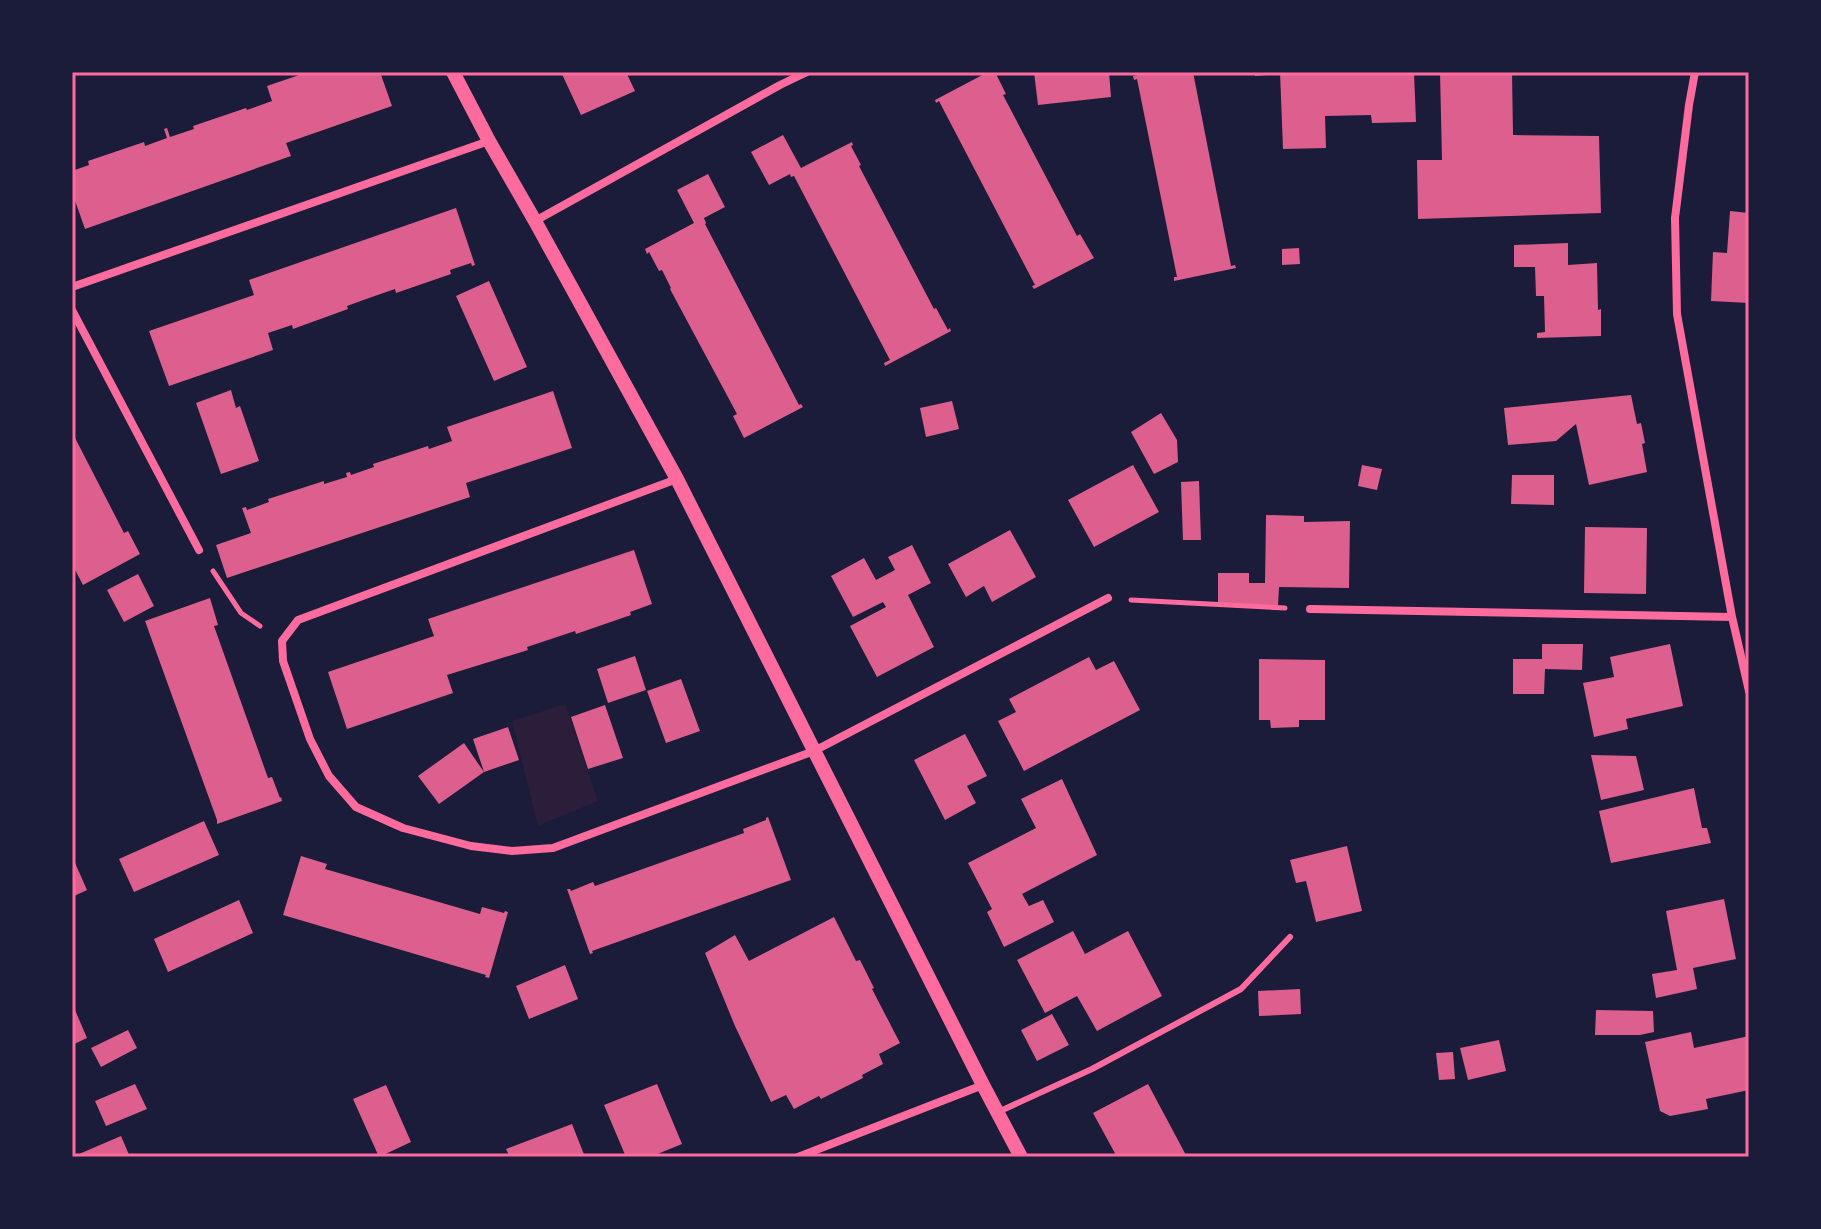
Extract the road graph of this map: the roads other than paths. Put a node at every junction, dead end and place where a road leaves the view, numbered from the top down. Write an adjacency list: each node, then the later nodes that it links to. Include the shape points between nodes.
1 (453, 72): 4 (street)
2 (807, 72): 5 (street)
3 (1695, 72): 12 (street, via 1675,218 1677,314)
4 (489, 141): 5 (street); 6 (street)
5 (535, 221): 8 (street)
6 (72, 287)
7 (72, 310): 9 (street)
8 (677, 479): 14 (street); 14 (street, via 298,620 282,641 283,661 310,739 329,776 356,807 403,828 512,851 553,848)
9 (199, 550)
10 (1108, 598): 14 (street)
11 (1310, 609): 12 (street)
12 (1732, 617): 13 (street)
13 (1749, 691)
14 (814, 751): 16 (street)
15 (1290, 937): 17 (lane, via 1241,989 1092,1069)
16 (983, 1085): 17 (street); 18 (street)
17 (998, 1112): 19 (street)
18 (798, 1157)
19 (1021, 1157)

